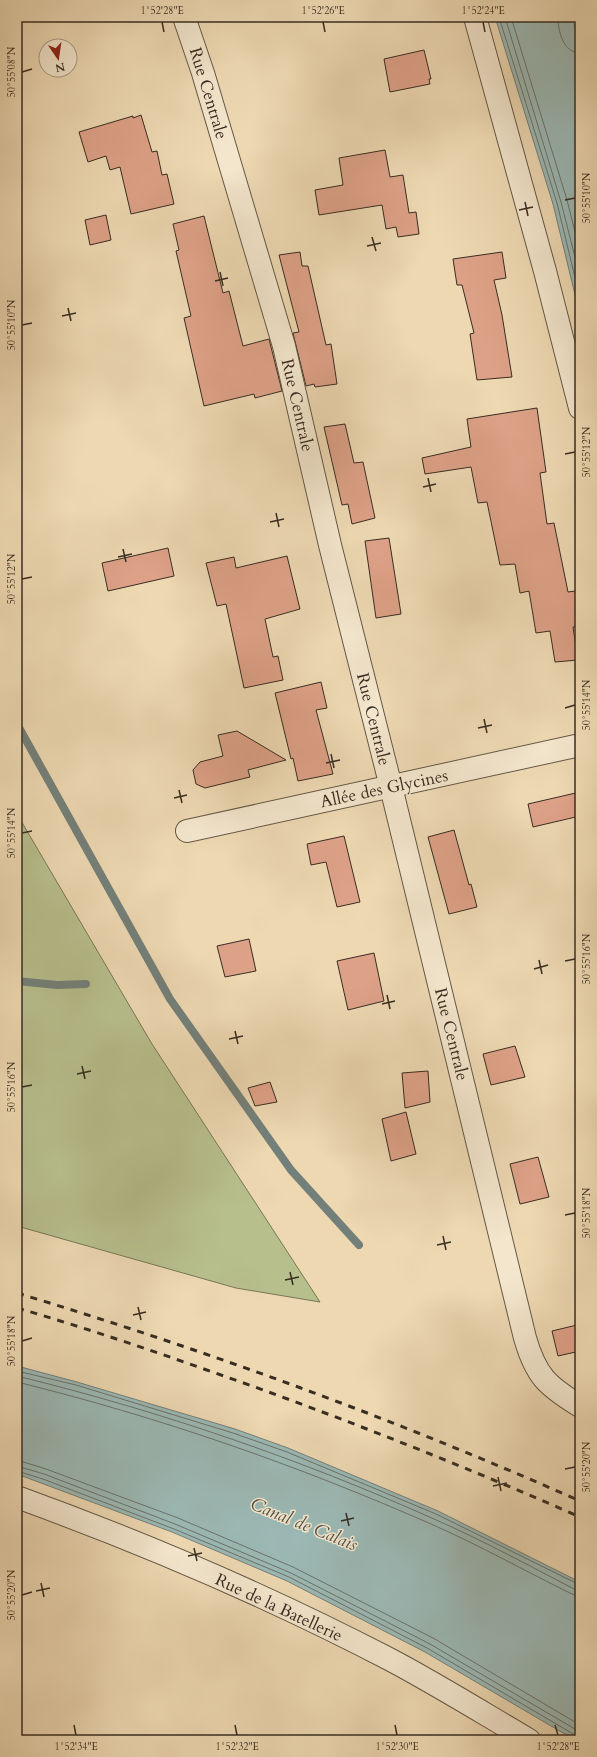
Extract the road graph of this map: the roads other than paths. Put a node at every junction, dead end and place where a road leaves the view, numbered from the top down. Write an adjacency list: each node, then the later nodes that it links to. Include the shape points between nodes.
1 (184, 17): 5 (street, Rue Centrale, via 208,88 284,346 330,545)
2 (475, 17): 3 (street)
3 (580, 408)
4 (580, 745): 5 (street, Allée des Glycines)
5 (392, 787): 6 (street, Allée des Glycines); 7 (street, Rue Centrale, via 530,1354 542,1378)
6 (187, 831)
7 (580, 1406)
8 (17, 1496): 9 (street, Rue de la Batellerie, via 134,1541 320,1625 391,1660)
9 (530, 1740)

